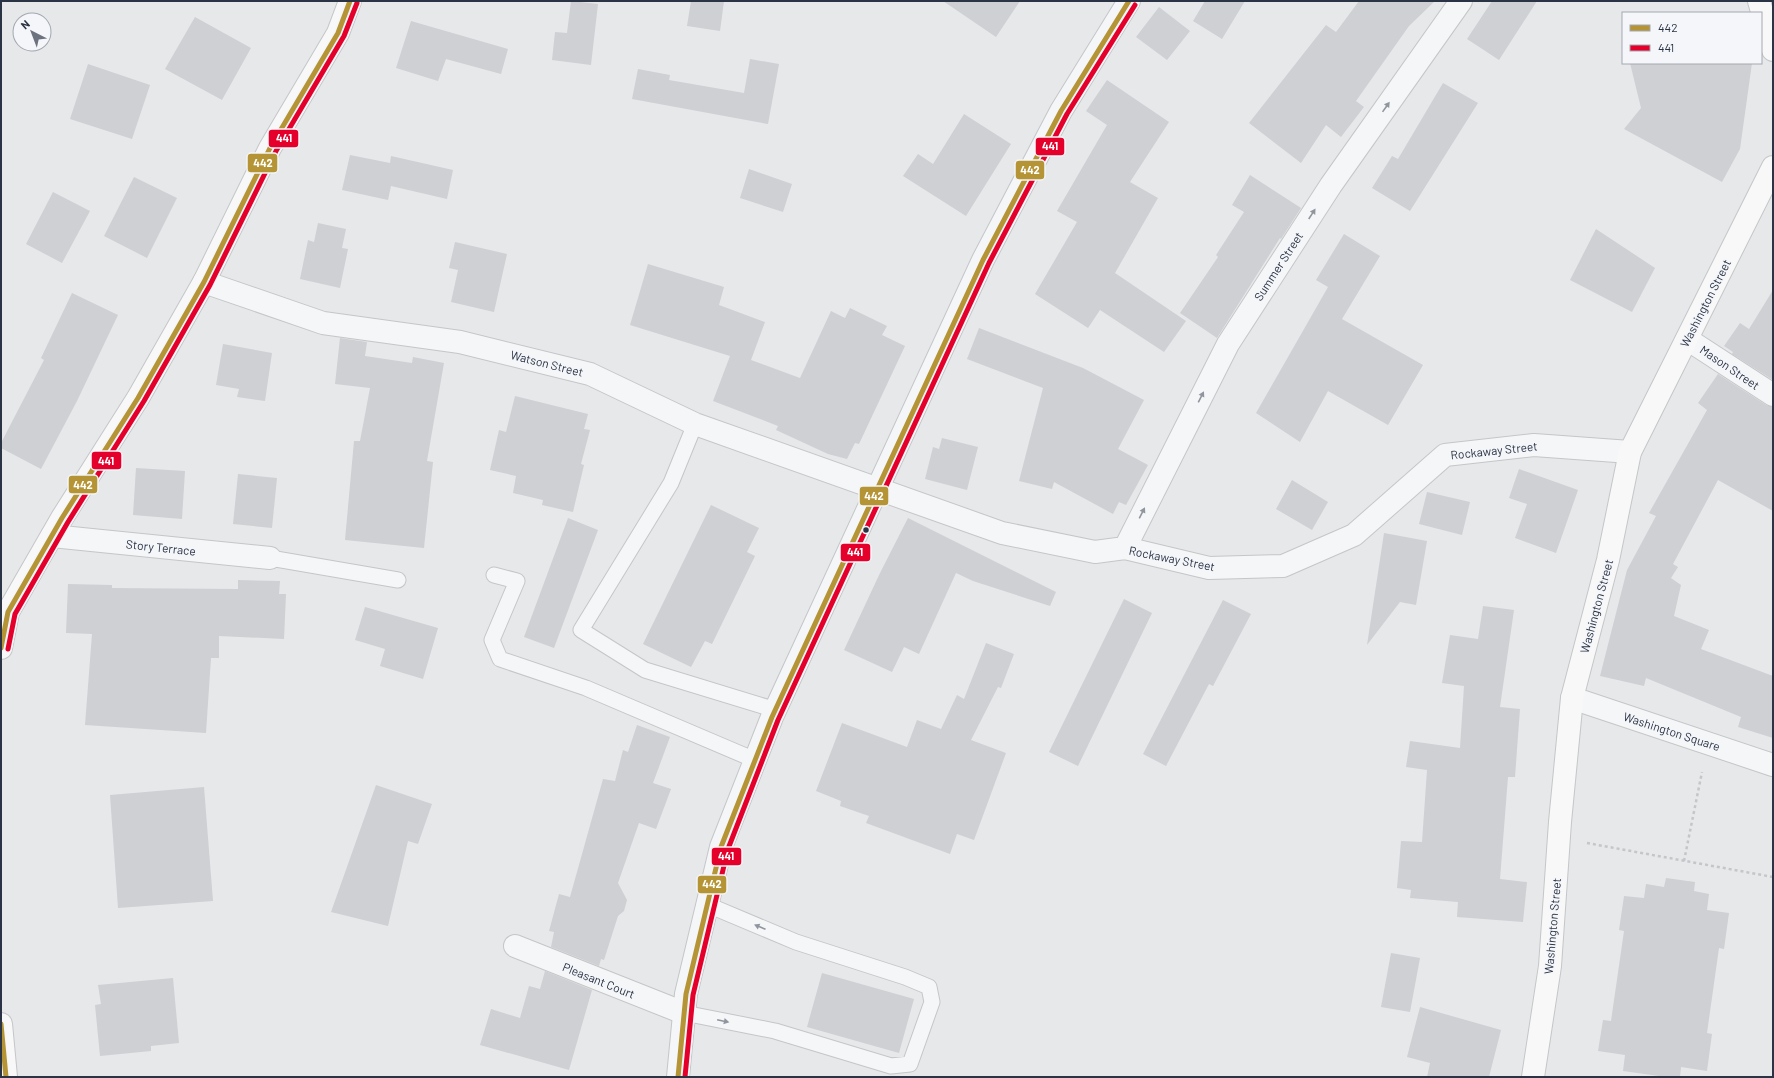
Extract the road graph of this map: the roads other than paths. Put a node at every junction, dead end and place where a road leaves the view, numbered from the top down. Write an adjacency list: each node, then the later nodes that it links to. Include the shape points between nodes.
1 (350, 1): 7 (main road, via 338,33 270,148)
2 (1129, 1): 12 (street, via 1061,111 983,260)
3 (1461, 1): 14 (street, Summer Street, one-way to 3, via 1228,344 1331,185)
4 (1759, 1): 5 (main road)
5 (1773, 50)
6 (1773, 167): 8 (main road, Washington Street)
7 (204, 282): 10 (street, Watson Street, via 323,323 460,342 590,374); 13 (main road, via 138,398)
8 (1688, 339): 9 (street, Mason Street); 11 (main road, Washington Street)
9 (1773, 395)
10 (695, 424): 12 (street, Watson Street); 21 (lane, via 671,483 581,630 644,670)
11 (1630, 452): 14 (street, Rockaway Street, via 1534,445 1446,455 1354,535 1283,566 1209,568); 20 (main road, Washington Street, via 1608,560)
12 (878, 489): 14 (street, Rockaway Street, via 1002,533 1095,552); 21 (street)
13 (52, 536): 15 (street, Story Terrace); 18 (main road)
14 (1125, 548)
15 (270, 558): 17 (lane)
16 (494, 575): 22 (lane, via 516,581 492,640 500,659 586,688)
17 (398, 580)
18 (5, 609): 19 (main road)
19 (1, 648)
20 (1572, 698): 23 (street, Washington Square); 30 (main road, Washington Street, via 1550,966)
21 (776, 710): 22 (street)
22 (755, 760): 24 (street, via 721,847)
23 (1773, 765)
24 (708, 905): 26 (street, via 686,994); 26 (lane, one-way to 24, via 775,1031 891,1066 910,1064 932,1002 929,988 917,982 796,942)
25 (514, 946): 26 (street, Pleasant Court)
26 (684, 1013): 29 (street)
27 (1, 1024): 28 (main road)
28 (6, 1077)
29 (678, 1077)
30 (1534, 1077)

